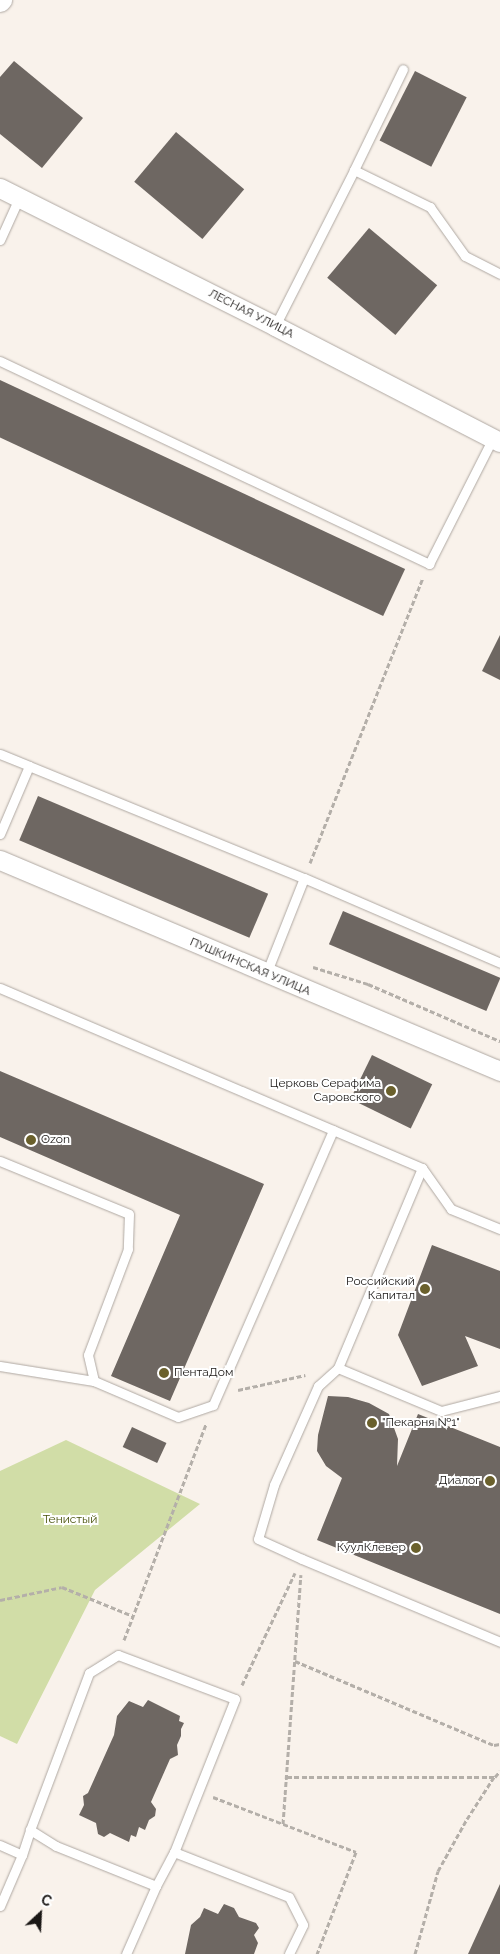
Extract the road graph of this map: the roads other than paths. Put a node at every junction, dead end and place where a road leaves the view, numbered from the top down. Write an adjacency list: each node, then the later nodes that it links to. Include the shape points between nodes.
1 (403, 69): 2 (lane)
2 (354, 170): 6 (lane, via 430,206 464,256); 7 (lane)
3 (0, 188): 4 (street, ЛЕСНАЯ УЛИЦА)
4 (19, 198): 5 (lane); 7 (street, ЛЕСНАЯ УЛИЦА)
5 (0, 240)
6 (500, 274)
7 (275, 326): 9 (street, ЛЕСНАЯ УЛИЦА)
8 (0, 361): 9 (lane, via 429,564)
9 (497, 440)
10 (0, 754): 11 (lane)
11 (29, 766): 12 (lane); 14 (lane)
12 (0, 834)
13 (0, 860): 16 (street, ПУШКИНСКАЯ УЛИЦА)
14 (304, 878): 15 (lane); 16 (lane)
15 (500, 963)
16 (266, 974): 18 (street, ПУШКИНСКАЯ УЛИЦА)
17 (0, 988): 19 (lane)
18 (500, 1071)
19 (333, 1130): 21 (lane); 25 (lane, via 213,1406 178,1417)
20 (0, 1161): 25 (lane, via 129,1214 128,1248 88,1355)
21 (422, 1168): 22 (lane, via 451,1209); 24 (lane)
22 (500, 1229)
23 (0, 1366): 25 (lane)
24 (338, 1368): 26 (lane, via 441,1411); 27 (lane, via 318,1386 274,1486 258,1539)
25 (94, 1381)
26 (500, 1396)
27 (500, 1642)
28 (30, 1830): 30 (lane, via 89,1673 118,1655 235,1699); 31 (lane); 32 (lane, via 56,1846)
29 (0, 1844): 31 (lane)
30 (174, 1852): 32 (lane); 35 (lane, via 289,1897 303,1925)
31 (22, 1854): 33 (lane)
32 (156, 1886): 34 (lane)
33 (0, 1906)
34 (126, 1954)
35 (289, 1954)

